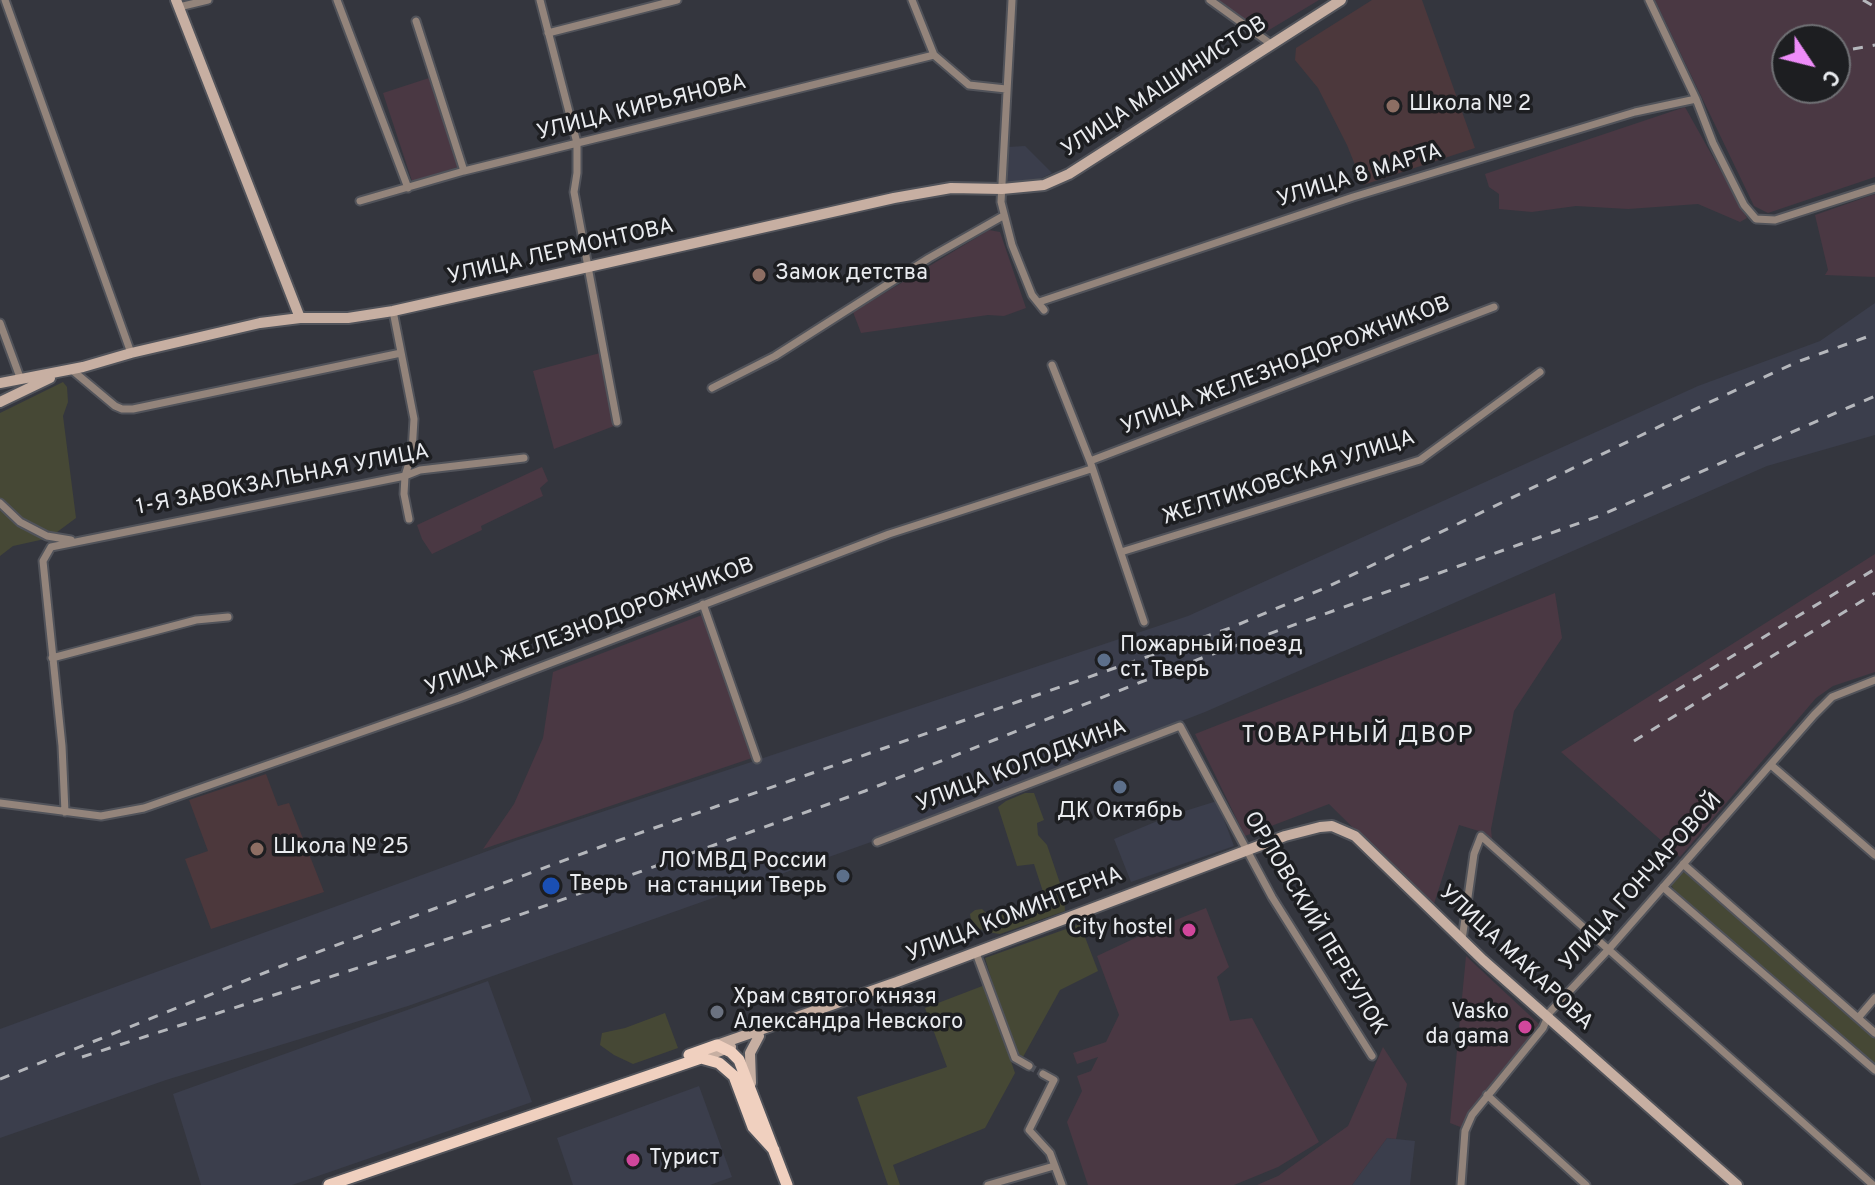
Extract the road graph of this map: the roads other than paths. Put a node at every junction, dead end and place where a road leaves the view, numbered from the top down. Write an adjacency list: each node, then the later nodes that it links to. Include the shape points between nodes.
1 (5, 0): 32 (street)
2 (208, 0): 11 (street)
3 (337, 0): 20 (street)
4 (540, 0): 13 (street)
5 (677, 0): 13 (street)
6 (912, 0): 15 (street)
7 (1012, 0): 16 (street)
8 (1210, 0): 14 (street)
9 (1341, 0): 14 (main road, УЛИЦА МАШИНИСТОВ)
10 (1649, 0): 17 (street)
11 (178, 4): 30 (main road)
12 (416, 21): 19 (street)
13 (548, 33): 18 (street)
14 (1271, 44): 22 (main road, УЛИЦА МАШИНИСТОВ, via 1064,177)
15 (934, 55): 16 (street, via 969,85); 18 (street, УЛИЦА КИРЬЯНОВА)
16 (1006, 89): 22 (street)
17 (1696, 99): 21 (street, via 1744,205 1756,219 1775,220); 26 (street, УЛИЦА 8 МАРТА, via 1635,112 1368,192)
18 (577, 143): 19 (street, УЛИЦА КИРЬЯНОВА); 25 (street, via 574,192)
19 (464, 171): 20 (street, УЛИЦА КИРЬЯНОВА)
20 (408, 188): 23 (street, УЛИЦА КИРЬЯНОВА)
21 (1875, 188)
22 (1002, 189): 24 (street); 25 (main road, УЛИЦА ЛЕРМОНТОВА, via 951,188 894,198)
23 (360, 201)
24 (1003, 216): 26 (street); 39 (street, via 775,356)
25 (587, 268): 29 (main road, УЛИЦА ЛЕРМОНТОВА); 41 (street)
26 (1039, 302): 28 (street)
27 (1494, 307): 43 (street, УЛИЦА ЖЕЛЕЗНОДОРОЖНИКОВ)
28 (1044, 310)
29 (393, 311): 30 (main road, УЛИЦА ЛЕРМОНТОВА); 33 (street)
30 (300, 318): 32 (main road, УЛИЦА ЛЕРМОНТОВА)
31 (0, 323): 37 (street)
32 (131, 353): 35 (main road, УЛИЦА ЛЕРМОНТОВА)
33 (401, 353): 35 (street, via 133,409 115,406); 44 (street, via 414,419)
34 (1052, 365): 43 (street)
35 (77, 369): 37 (main road, УЛИЦА ЛЕРМОНТОВА); 40 (main road)
36 (1540, 372): 48 (street, ЖЕЛТИКОВСКАЯ УЛИЦА, via 1420,460)
37 (21, 380): 38 (main road, УЛИЦА ЛЕРМОНТОВА)
38 (0, 383)
39 (712, 388)
40 (0, 402)
41 (617, 422)
42 (524, 458): 44 (street, 1-Я ЗАВОКЗАЛЬНАЯ УЛИЦА)
43 (1091, 465): 48 (street); 49 (street, УЛИЦА ЖЕЛЕЗНОДОРОЖНИКОВ)
44 (405, 476): 46 (street); 47 (street, 1-Я ЗАВОКЗАЛЬНАЯ УЛИЦА)
45 (0, 503): 47 (street, via 20,522 47,536)
46 (409, 519)
47 (73, 541): 52 (street, 1-Я ЗАВОКЗАЛЬНАЯ УЛИЦА, via 51,547 43,561)
48 (1121, 552): 51 (street)
49 (703, 604): 55 (street); 58 (street, УЛИЦА ЖЕЛЕЗНОДОРОЖНИКОВ, via 459,698 144,808 101,816)
50 (228, 617): 52 (street, via 196,620)
51 (1144, 622)
52 (52, 658): 58 (street)
53 (1875, 680): 56 (street, УЛИЦА ГОНЧАРОВОЙ, via 1832,697)
54 (1180, 726): 59 (street, УЛИЦА КОЛОДКИНА); 60 (street, ОРЛОВСКИЙ ПЕРЕУЛОК)
55 (757, 759)
56 (1771, 765): 61 (street); 62 (street, УЛИЦА ГОНЧАРОВОЙ)
57 (0, 803): 58 (street, УЛИЦА ЖЕЛЕЗНОДОРОЖНИКОВ)
58 (65, 812)
59 (877, 842)
60 (1246, 851): 64 (main road, УЛИЦА МАКАРОВА, via 1320,827 1344,829); 66 (main road, УЛИЦА КОМИНТЕРНА); 73 (street, ОРЛОВСКИЙ ПЕРЕУЛОК)
61 (1875, 855)
62 (1683, 864): 63 (street, УЛИЦА ГОНЧАРОВОЙ); 69 (street)
63 (1663, 887): 65 (street, УЛИЦА ГОНЧАРОВОЙ); 76 (street)
64 (1462, 940): 65 (street, via 1481,836); 68 (main road, УЛИЦА МАКАРОВА)
65 (1608, 950): 68 (street, УЛИЦА ГОНЧАРОВОЙ); 91 (street)
66 (976, 953): 71 (main road, УЛИЦА КОМИНТЕРНА); 75 (street, via 1015,1058)
67 (1875, 998): 69 (street)
68 (1547, 1018): 81 (street, УЛИЦА ГОНЧАРОВОЙ); 90 (main road, УЛИЦА МАКАРОВА)
69 (1858, 1018): 70 (street)
70 (1875, 1033)
71 (754, 1034): 72 (main road, УЛИЦА КОМИНТЕРНА); 72 (main road); 80 (main road)
72 (728, 1048): 74 (main road, УЛИЦА КОМИНТЕРНА); 78 (main road, УЛИЦА КОМИНТЕРНА, via 664,1065); 79 (main road); 80 (main road)
73 (1372, 1056)
74 (701, 1058): 78 (main road, УЛИЦА КОМИНТЕРНА); 79 (main road, via 719,1063)
75 (1029, 1066)
76 (1875, 1070)
77 (1043, 1074): 83 (street, via 1054,1080 1029,1130 1050,1153)
78 (649, 1075): 84 (main road, УЛИЦА КОМИНТЕРНА)
79 (734, 1076): 82 (main road, via 753,1127)
80 (751, 1086): 82 (main road)
81 (1487, 1095): 88 (street, УЛИЦА ГОНЧАРОВОЙ, via 1465,1131); 89 (street)
82 (774, 1150): 85 (main road)
83 (1054, 1166): 86 (street); 87 (street)
84 (329, 1185)
85 (787, 1185)
86 (988, 1185)
87 (1062, 1185)
88 (1461, 1185)
89 (1586, 1185)
90 (1737, 1185)
91 (1873, 1185)

